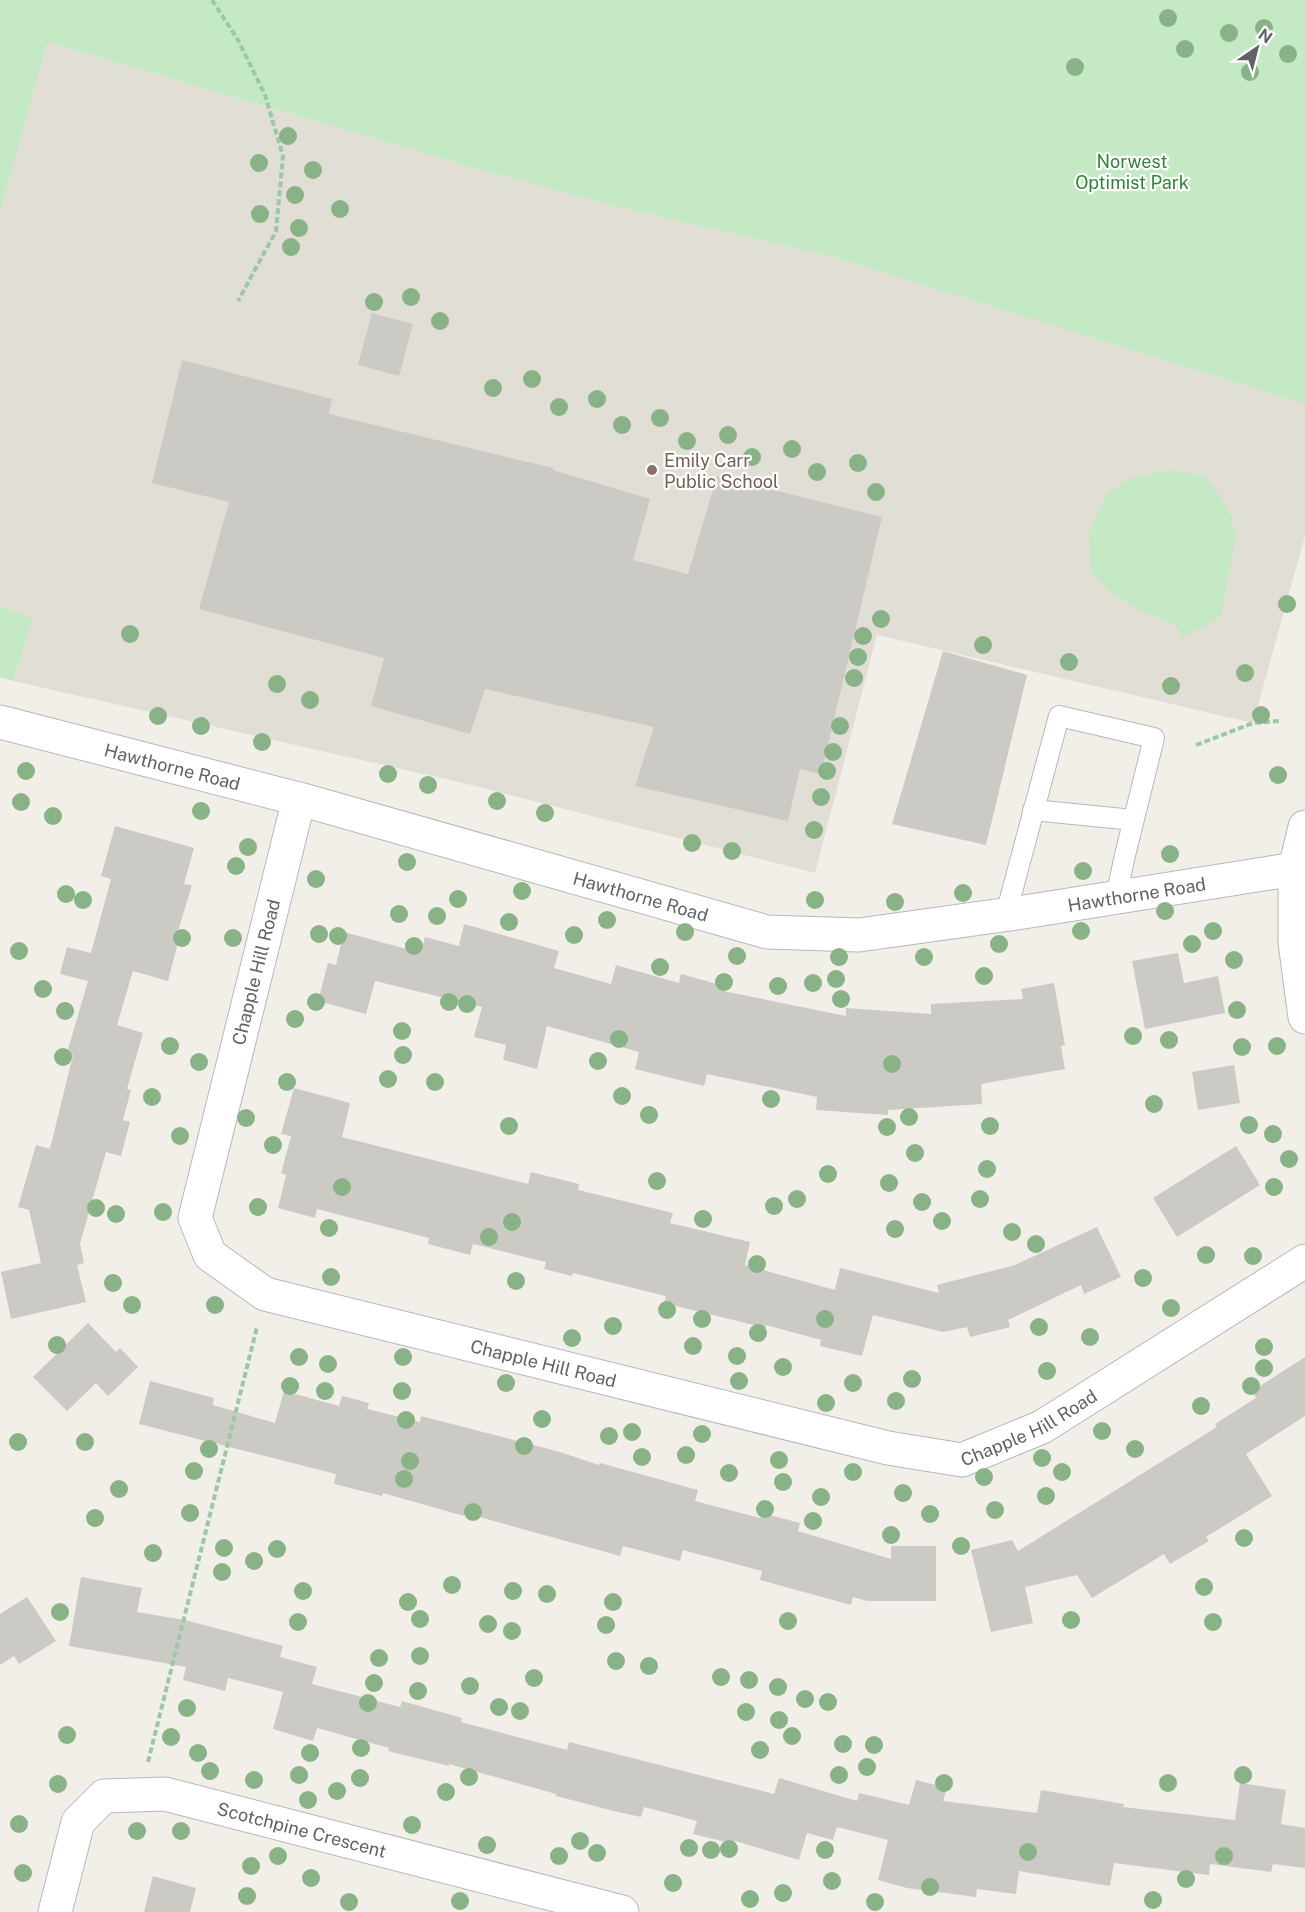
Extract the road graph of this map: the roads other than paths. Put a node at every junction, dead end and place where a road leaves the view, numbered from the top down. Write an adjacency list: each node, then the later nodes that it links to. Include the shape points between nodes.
1 (0, 722): 2 (street, Hawthorne Road)
2 (299, 799): 8 (street, Hawthorne Road, via 767,932 859,935); 10 (street, Chapple Hill Road, via 195,1218 210,1255 265,1294 888,1448 962,1460 1042,1427)
3 (1034, 810): 4 (lane); 4 (lane, via 1059,716 1154,738); 8 (lane)
4 (1133, 820): 7 (lane)
5 (1305, 827): 6 (street)
6 (1295, 869): 7 (street, Hawthorne Road); 9 (street, via 1295,942)
7 (1116, 897): 8 (street, Hawthorne Road)
8 (1006, 914)
9 (1305, 1017)
10 (1305, 1261)
11 (573, 1906): 12 (street, Scotchpine Crescent, via 165,1794 104,1796 78,1822); 13 (street, Scotchpine Crescent)
12 (55, 1912)
13 (622, 1912)

